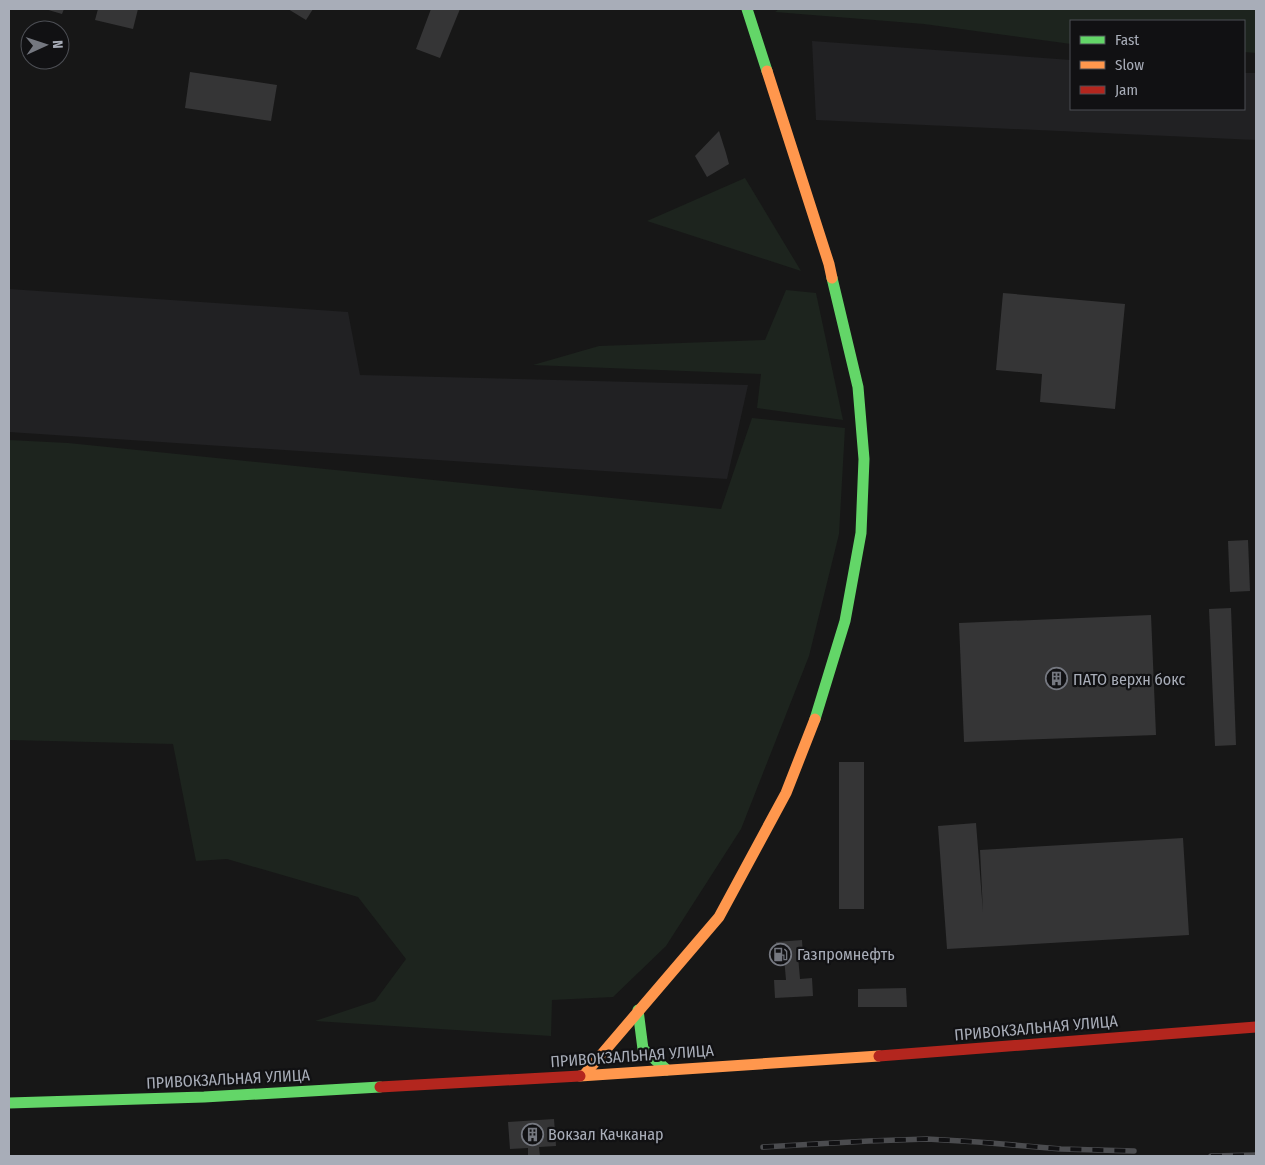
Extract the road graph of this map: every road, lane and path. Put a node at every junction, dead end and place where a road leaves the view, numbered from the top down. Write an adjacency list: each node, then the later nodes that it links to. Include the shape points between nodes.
1 (747, 9): 2 (main road, via 830,264 858,387 864,460 861,534 842,630 819,708 786,793 719,917)
2 (638, 1010): 4 (main road, via 643,1049); 5 (main road)
3 (1256, 1027): 4 (main road, ПРИВОКЗАЛЬНАЯ УЛИЦА)
4 (667, 1070): 5 (main road, ПРИВОКЗАЛЬНАЯ УЛИЦА)
5 (584, 1075): 6 (main road, ПРИВОКЗАЛЬНАЯ УЛИЦА, via 204,1097)
6 (9, 1104)

